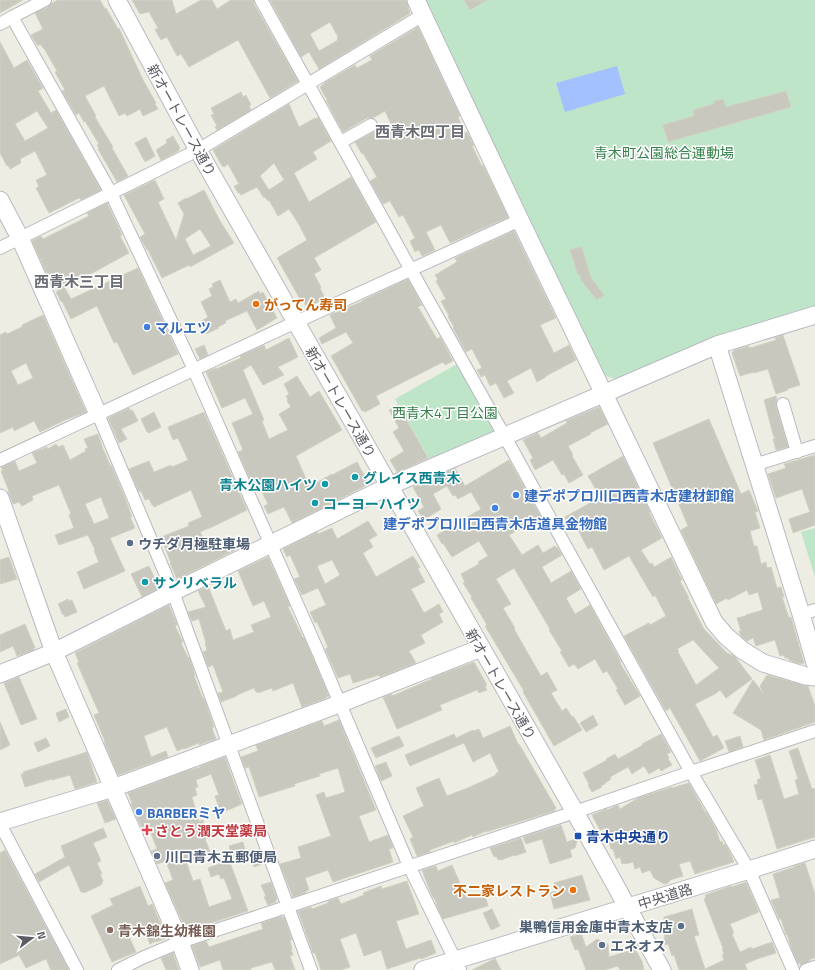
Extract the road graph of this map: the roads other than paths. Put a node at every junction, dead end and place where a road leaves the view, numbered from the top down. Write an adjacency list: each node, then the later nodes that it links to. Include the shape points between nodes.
1 (45, 0): 5 (street)
2 (117, 0): 10 (street, 新オートレース通り)
3 (261, 0): 7 (street)
4 (420, 8): 7 (street); 13 (street)
5 (12, 17): 6 (street); 11 (street)
6 (0, 24)
7 (308, 84): 9 (street); 10 (street)
8 (371, 125): 9 (street)
9 (341, 142): 16 (street)
10 (198, 150): 11 (street); 18 (street, 新オートレース通り)
11 (111, 193): 14 (street); 20 (street)
12 (0, 200): 14 (street)
13 (520, 220): 16 (street); 21 (street)
14 (20, 238): 15 (street); 23 (street)
15 (0, 248)
16 (411, 270): 18 (street); 24 (street)
17 (815, 314): 19 (street)
18 (296, 322): 20 (street); 29 (street, 新オートレース通り)
19 (717, 345): 21 (street); 28 (street)
20 (194, 370): 23 (street); 31 (street)
21 (604, 394): 24 (street); 38 (street, via 714,622 742,650 764,662)
22 (783, 404): 26 (street)
23 (98, 414): 27 (street); 32 (street)
24 (505, 437): 29 (street); 42 (street)
25 (815, 446): 26 (street)
26 (797, 452): 28 (street)
27 (0, 460)
28 (754, 465): 33 (street)
29 (389, 486): 31 (street); 34 (street, 新オートレース通り)
30 (0, 498): 35 (street)
31 (271, 545): 32 (street); 39 (street)
32 (173, 592): 35 (street); 41 (street)
33 (808, 612): 36 (street)
34 (481, 648): 39 (street); 44 (street, 新オートレース通り)
35 (54, 652): 37 (street); 43 (street)
36 (815, 663)
37 (0, 674)
38 (815, 677)
39 (339, 704): 41 (street); 47 (street)
40 (815, 731): 42 (street)
41 (229, 746): 43 (street); 49 (street)
42 (692, 772): 44 (street); 48 (street)
43 (113, 788): 45 (street); 51 (street)
44 (575, 812): 47 (street); 50 (street, 新オートレース通り)
45 (0, 823): 54 (street)
46 (815, 849): 48 (street, 中央道路)
47 (409, 866): 49 (street); 52 (street)
48 (749, 870): 50 (street, 中央道路); 60 (street)
49 (287, 906): 51 (street); 57 (street)
50 (628, 907): 52 (street, 中央道路); 59 (street, 新オートレース通り)
51 (180, 942): 55 (street); 56 (street)
52 (457, 965): 58 (street, 中央道路)
53 (815, 967): 61 (street)
54 (77, 970)
55 (118, 970)
56 (190, 970)
57 (311, 970)
58 (423, 970)
59 (662, 970)
60 (793, 970)
61 (806, 970)

